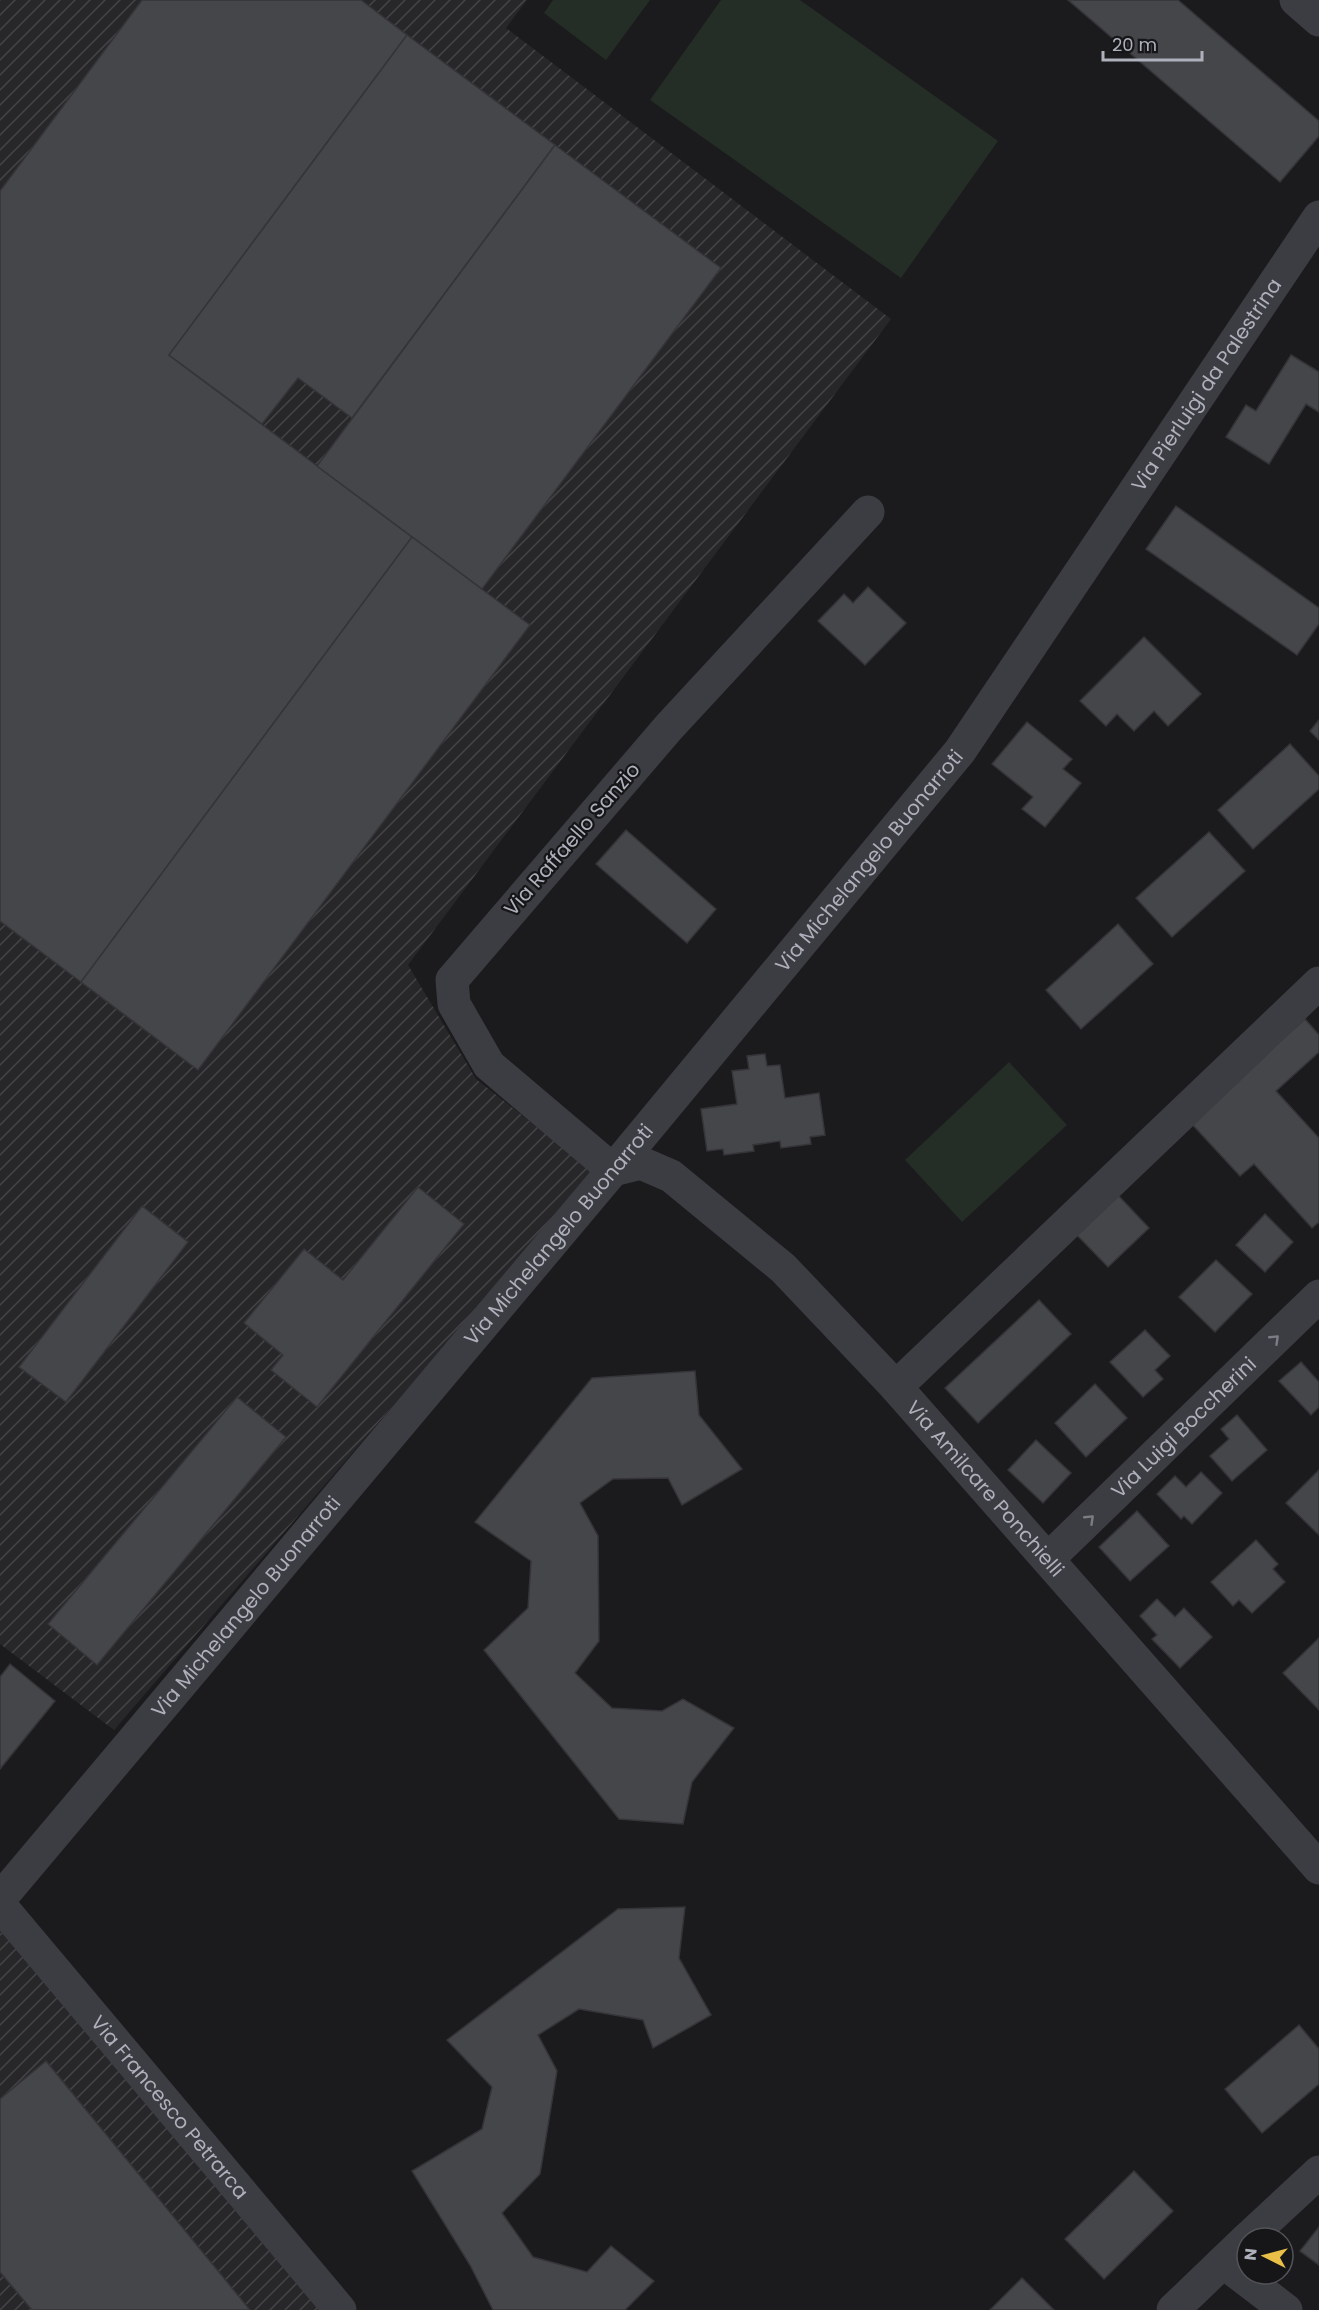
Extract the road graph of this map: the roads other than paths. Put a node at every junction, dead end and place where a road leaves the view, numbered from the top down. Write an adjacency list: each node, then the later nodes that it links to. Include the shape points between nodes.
1 (1296, 0): 2 (street)
2 (1319, 20)
3 (1319, 217): 5 (street, Via Pierluigi da Palestrina)
4 (868, 512): 7 (street, Via Raffaello Sanzio, via 669,727 452,980 454,1004 489,1065)
5 (1093, 552): 7 (street, Via Michelangelo Buonarroti, via 960,751)
6 (1319, 983): 9 (street)
7 (613, 1170): 9 (street, Via Amilcare Ponchielli, via 641,1163 671,1176 783,1268); 12 (street, Via Michelangelo Buonarroti)
8 (1319, 1296): 10 (street, Via Luigi Boccherini, one-way to 8)
9 (896, 1387): 10 (street, Via Amilcare Ponchielli)
10 (1048, 1559): 11 (street, Via Amilcare Ponchielli)
11 (1319, 1868)
12 (0, 1899)
13 (0, 1905): 18 (street, Via Francesco Petrarca)
14 (1319, 2172): 15 (street)
15 (1262, 2226)
16 (1235, 2251): 17 (street)
17 (1223, 2262): 19 (street); 20 (street)
18 (340, 2310)
19 (1173, 2310)
20 (1286, 2310)

